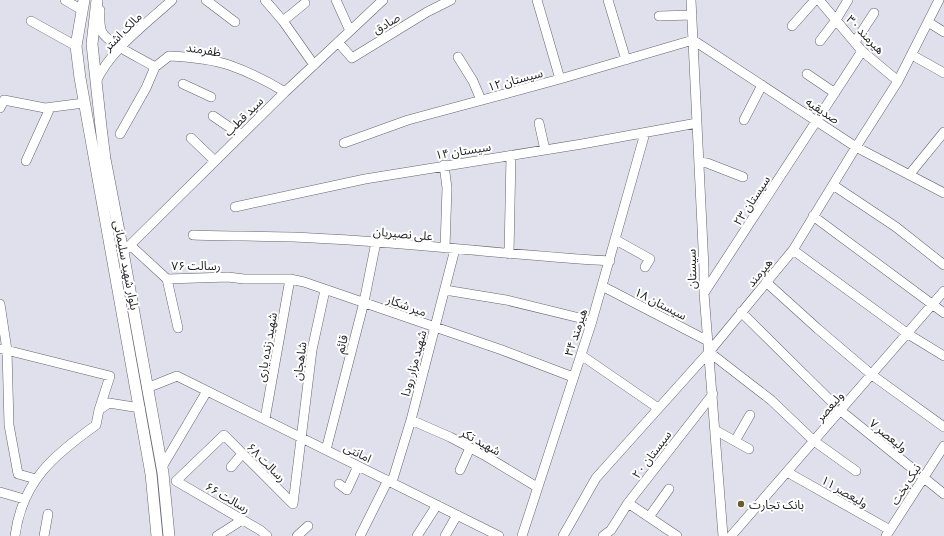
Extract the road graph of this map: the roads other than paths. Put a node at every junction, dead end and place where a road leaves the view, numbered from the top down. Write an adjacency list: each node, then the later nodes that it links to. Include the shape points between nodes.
1 (65, 0): 17 (street)
2 (98, 0): 34 (street, via 102,33); 45 (main road, بلوار شهید سلیمانی, via 92,44)
3 (206, 0): 24 (street)
4 (265, 0): 23 (street)
5 (336, 0): 27 (street)
6 (383, 0): 27 (street, سید قطب)
7 (451, 0): 31 (street, صادق, via 352,58)
8 (536, 0): 43 (street)
9 (608, 0): 38 (street)
10 (691, 0): 19 (street, سیستان)
11 (815, 0): 26 (street)
12 (819, 0): 21 (street, هیرمند ۳۰)
13 (848, 0): 21 (street)
14 (939, 0): 25 (street, هیرمند)
15 (166, 1): 34 (street, مالک اشتر)
16 (305, 3): 23 (street)
17 (83, 5): 33 (main road, بلوار شهید سلیمانی)
18 (874, 13): 32 (street)
19 (692, 15): 20 (street); 29 (street, سیستان)
20 (659, 16)
21 (836, 20): 30 (street); 32 (street, هیرمند ۳۰)
22 (31, 21): 33 (street)
23 (283, 21): 39 (street)
24 (235, 22)
25 (928, 22): 28 (street); 36 (street, هیرمند)
26 (792, 26)
27 (350, 31): 31 (street, سید قطب)
28 (944, 32)
29 (693, 40): 38 (street, سیستان ۱۲); 47 (street, صدیقیه); 59 (street, سیستان)
30 (820, 41)
31 (338, 42): 39 (street, سید قطب)
32 (855, 42): 35 (street, هیرمند ۳۰)
33 (76, 46): 52 (main road, بلوار شهید سلیمانی)
34 (121, 47): 40 (street); 45 (street, مالک اشتر, via 104,66)
35 (862, 51): 44 (street, هیرمند ۳۰); 49 (street, سیستان ۲۳)
36 (912, 55): 42 (street); 44 (street, هیرمند)
37 (458, 57): 51 (street)
38 (626, 60): 43 (street, سیستان ۱۲)
39 (314, 65): 48 (street, سید قطب)
40 (155, 67): 48 (street, ظفرمند, via 169,56 228,64 257,76); 62 (street)
41 (807, 74): 49 (street)
42 (944, 74)
43 (560, 79): 51 (street, سیستان ۱۲)
44 (898, 81): 66 (street, هیرمند)
45 (95, 84): 82 (main road, بلوار شهید سلیمانی, via 105,159)
46 (183, 84): 50 (street)
47 (762, 85): 56 (street); 57 (street, صدیقیه)
48 (285, 92): 63 (street, سید قطب)
49 (835, 93): 57 (street, سیستان ۲۳)
50 (211, 97)
51 (481, 100): 65 (street, سیستان ۱۲, via 408,120)
52 (84, 102): 54 (street); 119 (main road, بلوار شهید سلیمانی)
53 (0, 108): 54 (street, via 4,100)
54 (50, 108): 69 (street)
55 (213, 116): 63 (street)
56 (744, 120)
57 (817, 121): 66 (street, صدیقیه); 98 (street, سیستان ۲۳)
58 (539, 123): 67 (street)
59 (697, 123): 61 (street, سیستان ۱۴); 71 (street, سیستان)
60 (944, 132): 73 (street)
61 (645, 133): 67 (street, سیستان ۱۴); 80 (street, هیرمند ۳۴)
62 (120, 134)
63 (242, 135): 70 (street, سید قطب)
64 (191, 138): 70 (street)
65 (344, 143)
66 (856, 147): 73 (street, صدیقیه); 75 (street, هیرمند)
67 (545, 150): 68 (street, سیستان ۱۴)
68 (511, 155): 72 (street, سیستان ۱۴); 86 (street)
69 (26, 161)
70 (215, 161): 82 (street, سید قطب)
71 (699, 162): 74 (street); 98 (street, سیستان)
72 (444, 166): 77 (street, سیستان ۱۴, via 365,179); 83 (street, via 447,188)
73 (909, 175): 76 (street, صدیقیه)
74 (743, 177)
75 (832, 185): 78 (street, هیرمند); 88 (street, via 896,227)
76 (944, 193)
77 (235, 207)
78 (813, 216): 85 (street, هیرمند); 101 (street)
79 (193, 235): 81 (street, علی نصیریان)
80 (616, 240): 87 (street, هیرمند ۳۴); 89 (street, via 650,259)
81 (376, 242): 83 (street, علی نصیریان); 99 (street, قائم)
82 (127, 248): 91 (street, رسالت ۷۶); 116 (main road, بلوار شهید سلیمانی)
83 (445, 248): 84 (street, علی نصیریان)
84 (455, 249): 86 (street, علی نصیریان); 96 (street, شهید مزار رودا)
85 (793, 250): 93 (street, هیرمند); 107 (street)
86 (509, 254): 87 (street, علی نصیریان)
87 (610, 261): 94 (street, هیرمند ۳۴)
88 (944, 264)
89 (645, 267)
90 (228, 277): 91 (street, رسالت ۷۶); 92 (street, میر شکار)
91 (167, 279): 105 (street)
92 (290, 279): 95 (street, میر شکار); 124 (street, شهید زنده یاری)
93 (766, 282): 102 (street, هیرمند); 113 (street)
94 (602, 286): 104 (street, هیرمند ۳۴); 108 (street, سیستان ۱۸)
95 (325, 290): 99 (street, میر شکار); 128 (street, شاهجان, via 312,350)
96 (445, 290): 104 (street, via 506,300); 106 (street, شهید مزار رودا)
97 (944, 291): 101 (street, ولیعصر)
98 (704, 293): 108 (street, سیستان)
99 (364, 302): 106 (street, میر شکار); 134 (street, قائم)
100 (0, 304): 109 (street)
101 (932, 305): 103 (street); 107 (street, ولیعصر)
102 (741, 312): 110 (street, هیرمند); 122 (street, ولیعصر ۷)
103 (944, 313)
104 (592, 321): 111 (street, هیرمند ۳۴)
105 (178, 328)
106 (435, 328): 114 (street, میر شکار); 125 (street, شهید مزار رودا)
107 (908, 334): 112 (street); 113 (street, ولیعصر)
108 (708, 341): 110 (street, سیستان)
109 (3, 349): 115 (street); 121 (street, via 110,376)
110 (709, 352): 118 (street, سیستان); 120 (street, هیرمند); 130 (street, via 771,400)
111 (581, 355): 114 (street, هیرمند ۳۴); 120 (street)
112 (944, 356)
113 (872, 374): 122 (street, ولیعصر); 126 (street)
114 (574, 377): 147 (street, هیرمند ۳۴)
115 (4, 385): 143 (street, via 18,474)
116 (148, 388): 117 (street, امانتی, via 177,376); 138 (main road, بلوار شهید سلیمانی)
117 (207, 390): 124 (street, امانتی); 138 (street)
118 (713, 394): 127 (street, سیستان); 152 (street, سیستان ۲۰)
119 (140, 408): 121 (street, via 109,403); 164 (main road, بلوار شهید سلیمانی, via 151,474)
120 (658, 408): 173 (street, هیرمند, via 596,478)
121 (99, 410): 143 (street, via 96,424 52,459)
122 (841, 411): 130 (street, ولیعصر); 142 (street, ولیعصر ۷)
123 (750, 415): 129 (street)
124 (264, 419): 128 (street, امانتی)
125 (411, 420): 132 (street, شهید تکر); 145 (street, شهید مزار رودا)
126 (944, 427)
127 (715, 430): 129 (street); 177 (street, سیستان)
128 (301, 438): 134 (street, امانتی); 135 (street, رسالت ۶۸, via 293,504)
129 (735, 441): 133 (street)
130 (814, 441): 140 (street); 141 (street, ولیعصر)
131 (944, 446): 142 (street, نیک بخت)
132 (470, 448): 139 (street); 147 (street, شهید تکر)
133 (749, 449)
134 (326, 450): 137 (street, امانتی)
135 (242, 454): 136 (street); 144 (street, رسالت ۶۸, via 224,435)
136 (231, 466)
137 (358, 466): 145 (street, امانتی); 146 (street, via 347,490)
138 (162, 467): 165 (main road, بلوار شهید سلیمانی)
139 (460, 470)
140 (856, 471)
141 (787, 472): 160 (street, ولیعصر ۱۱); 178 (street, ولیعصر)
142 (923, 477): 150 (street, ولیعصر ۷); 160 (street, نیک بخت)
143 (36, 480): 151 (street)
144 (176, 481): 157 (street, رسالت ۶۶)
145 (390, 481): 153 (street, امانتی); 169 (street, شهید مزار رودا)
146 (339, 484)
147 (537, 487): 172 (street, هیرمند ۳۴)
148 (668, 489): 156 (street)
149 (0, 492): 151 (street)
150 (944, 494)
151 (24, 499): 162 (street)
152 (628, 503): 156 (street); 159 (street, سیستان ۲۰)
153 (437, 505): 155 (street, امانتی); 170 (street)
154 (48, 514): 163 (street)
155 (457, 515): 161 (street, امانتی); 171 (street)
156 (649, 517): 176 (street)
157 (242, 520): 166 (street); 167 (street, رسالت ۶۶)
158 (308, 526): 168 (street)
159 (610, 530): 174 (street, سیستان ۲۰); 175 (street)
160 (888, 533)
161 (497, 535)
162 (15, 536)
163 (44, 536)
164 (156, 536)
165 (169, 536)
166 (217, 536)
167 (267, 536)
168 (297, 536)
169 (360, 536)
170 (417, 536)
171 (445, 536)
172 (522, 536)
173 (563, 536)
174 (603, 536)
175 (618, 536)
176 (677, 536)
177 (723, 536)
178 (731, 536)

